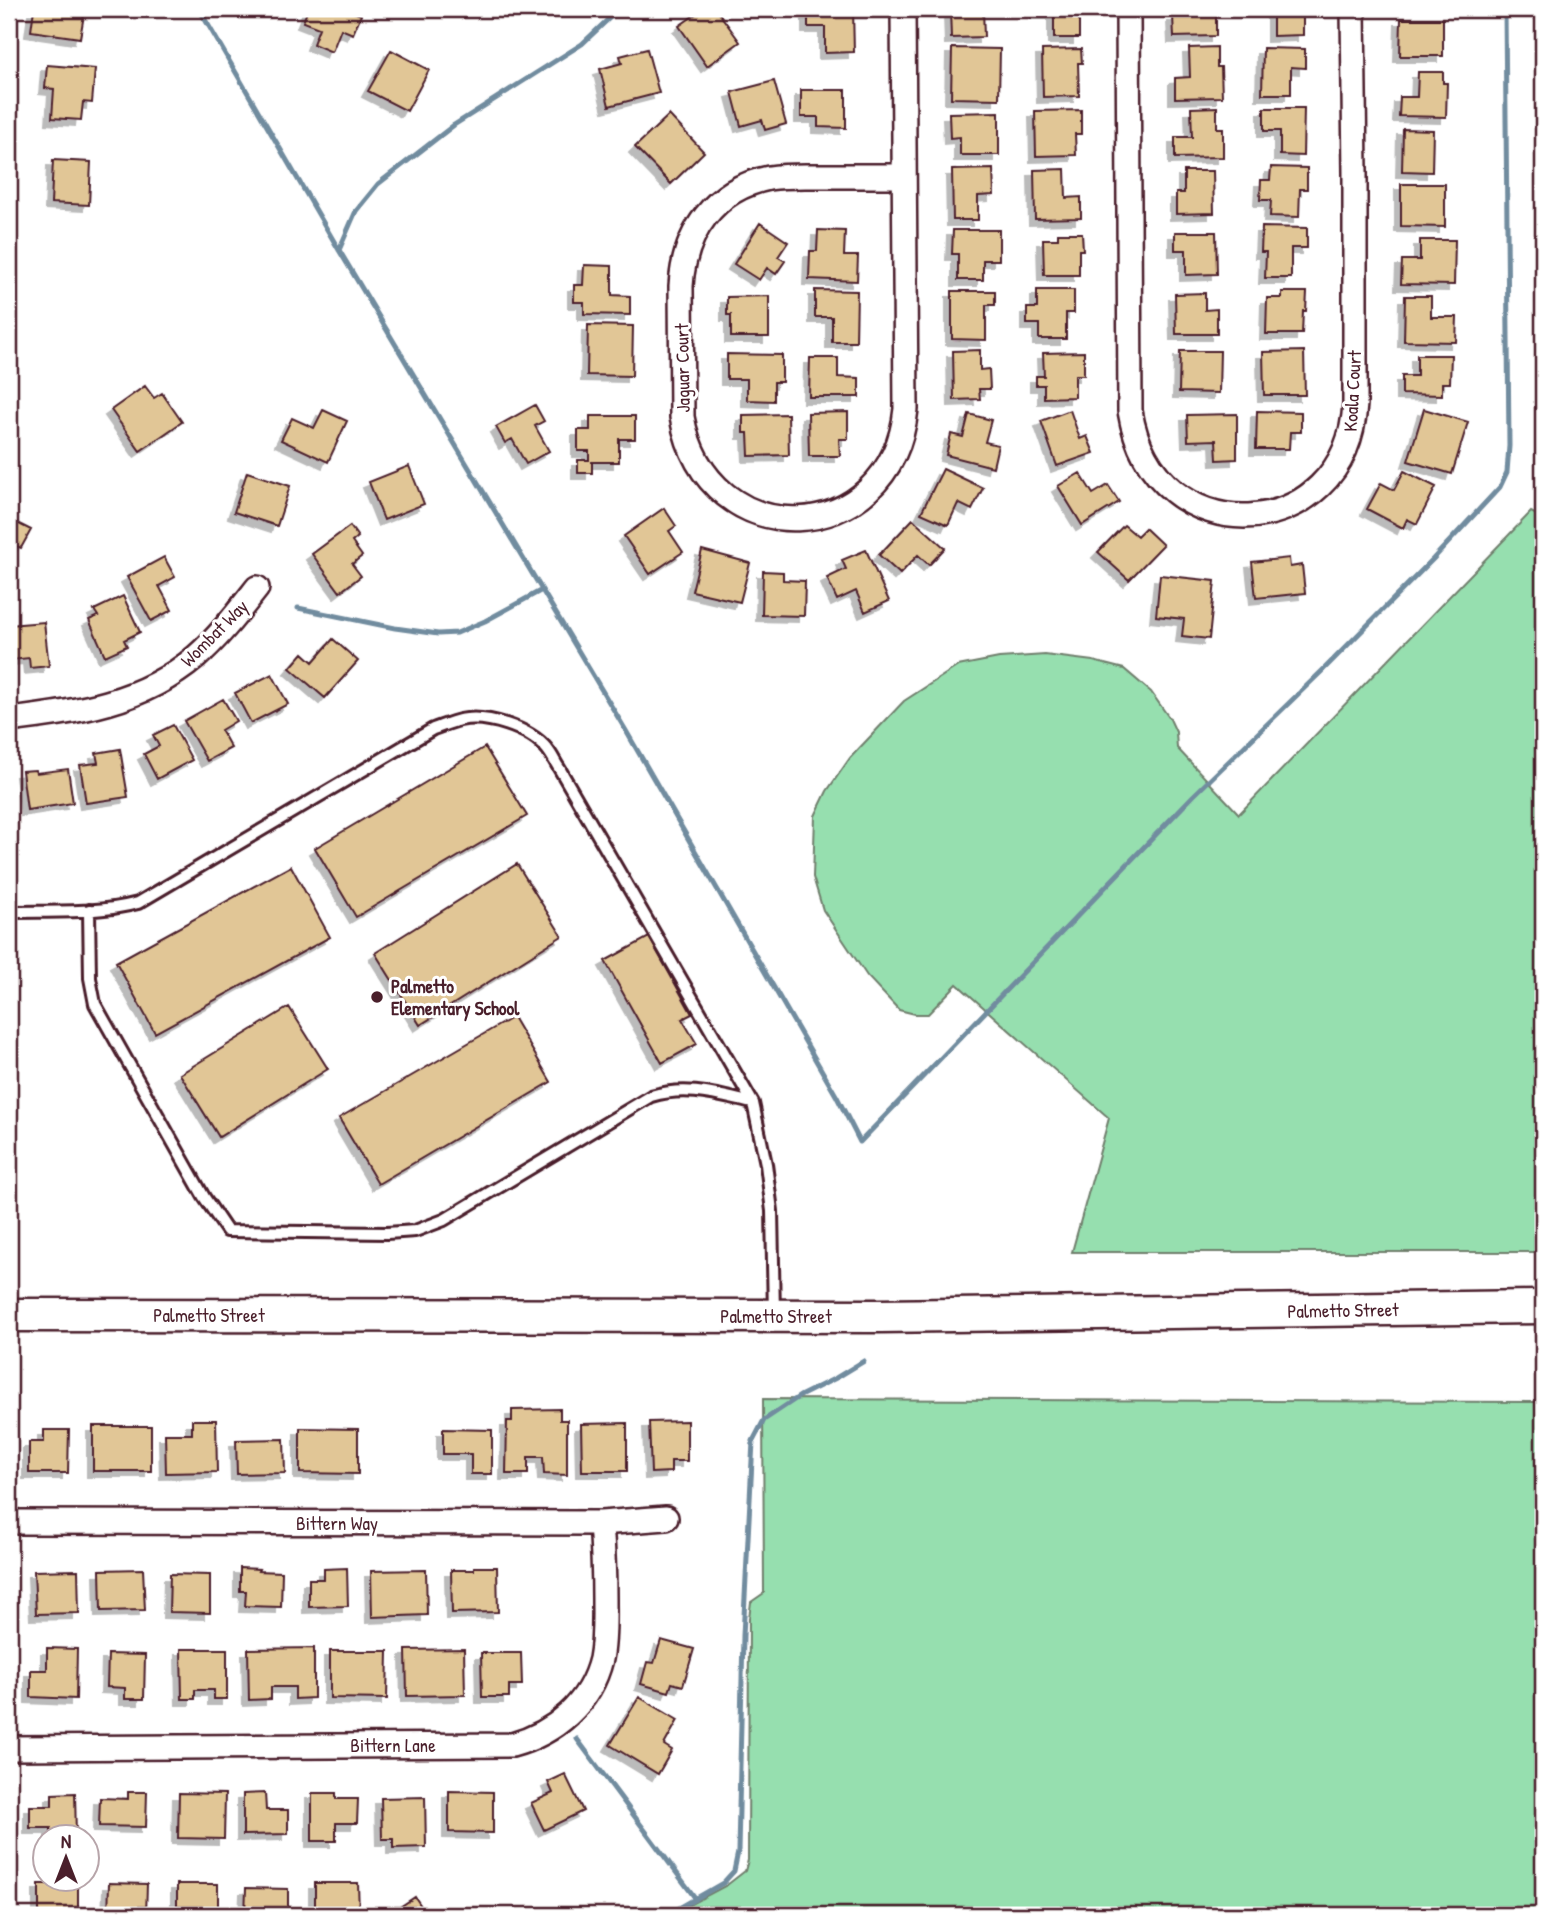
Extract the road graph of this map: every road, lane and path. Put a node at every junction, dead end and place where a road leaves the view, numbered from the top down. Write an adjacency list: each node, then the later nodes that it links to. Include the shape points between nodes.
1 (903, 9): 4 (street, Jaguar Court)
2 (1128, 9): 3 (street, Koala Court, via 1133,428 1155,474 1180,497 1211,511 1245,516 1277,511 1318,488 1338,464 1351,435 1355,404)
3 (1353, 9)
4 (904, 176): 4 (street, Jaguar Court, via 906,409 894,456 864,494 821,516 787,519 737,503 699,467 682,417 681,278 691,237 710,210 752,183 785,177)
5 (257, 588): 6 (street, Wombat Way, via 196,657 137,693 71,713)
6 (9, 720)
7 (89, 910): 8 (lane); 9 (lane, via 95,1004 227,1231 415,1231 444,1220 651,1096 682,1090); 9 (lane, via 138,903 433,729 461,719 495,721 529,734 547,748)
8 (9, 912)
9 (752, 1103): 12 (lane, via 772,1211)
10 (1543, 1307): 12 (main road, Palmetto Street)
11 (9, 1315): 12 (main road, Palmetto Street)
12 (775, 1316)
13 (666, 1518): 15 (street, Bittern Way)
14 (9, 1522): 15 (street, Bittern Way)
15 (601, 1523): 16 (street, Bittern Lane, via 604,1631 597,1671 575,1709 553,1728 526,1741 512,1745)
16 (9, 1748)

